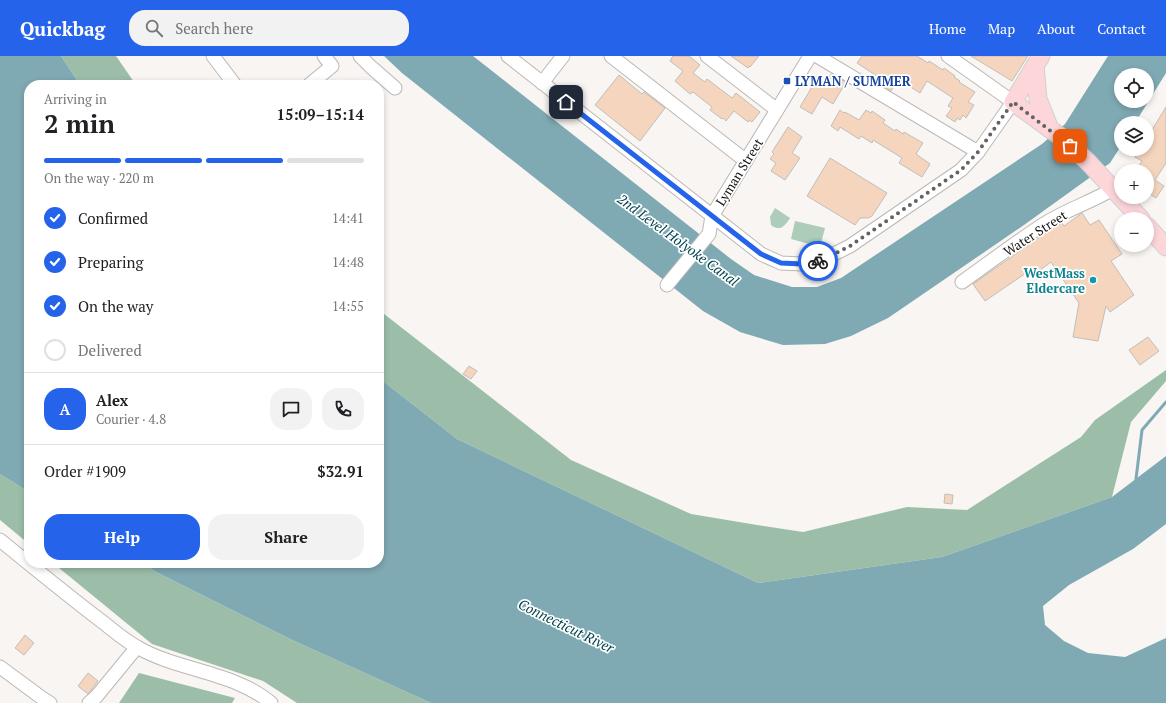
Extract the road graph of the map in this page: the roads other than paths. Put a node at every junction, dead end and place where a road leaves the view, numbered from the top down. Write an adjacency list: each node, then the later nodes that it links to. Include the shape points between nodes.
1 (212, 56): 12 (street)
2 (324, 56): 13 (street, via 332,66)
3 (360, 56): 15 (street)
4 (508, 56): 14 (street)
5 (563, 56): 14 (street)
6 (611, 56): 20 (street)
7 (707, 56): 17 (street)
8 (810, 56): 17 (street, Lyman Street)
9 (817, 56): 19 (street)
10 (948, 56): 16 (street)
11 (1038, 61): 16 (main road); 18 (main road, via 1038,99)
12 (231, 80)
13 (315, 80)
14 (542, 83): 23 (street)
15 (395, 88)
16 (1013, 102): 18 (main road); 19 (street)
17 (778, 110): 20 (street, Lyman Street)
18 (1050, 129): 21 (main road, via 1088,162)
19 (978, 152): 23 (street, via 961,170 948,179 850,246 822,260 802,264 781,263 761,254)
20 (746, 161): 23 (street, Lyman Street)
21 (1108, 184): 22 (main road); 26 (street, Water Street, via 1095,200 1045,224)
22 (1134, 212)
23 (712, 216): 27 (street, Lyman Street, via 709,234)
24 (1154, 233): 25 (main road)
25 (1165, 243)
26 (962, 282)
27 (667, 285)
28 (0, 540): 29 (street)
29 (24, 560)
30 (34, 568): 31 (street)
31 (136, 647): 34 (street); 35 (street, via 169,662 261,694)
32 (0, 666): 33 (street)
33 (50, 703)
34 (89, 703)
35 (271, 703)

